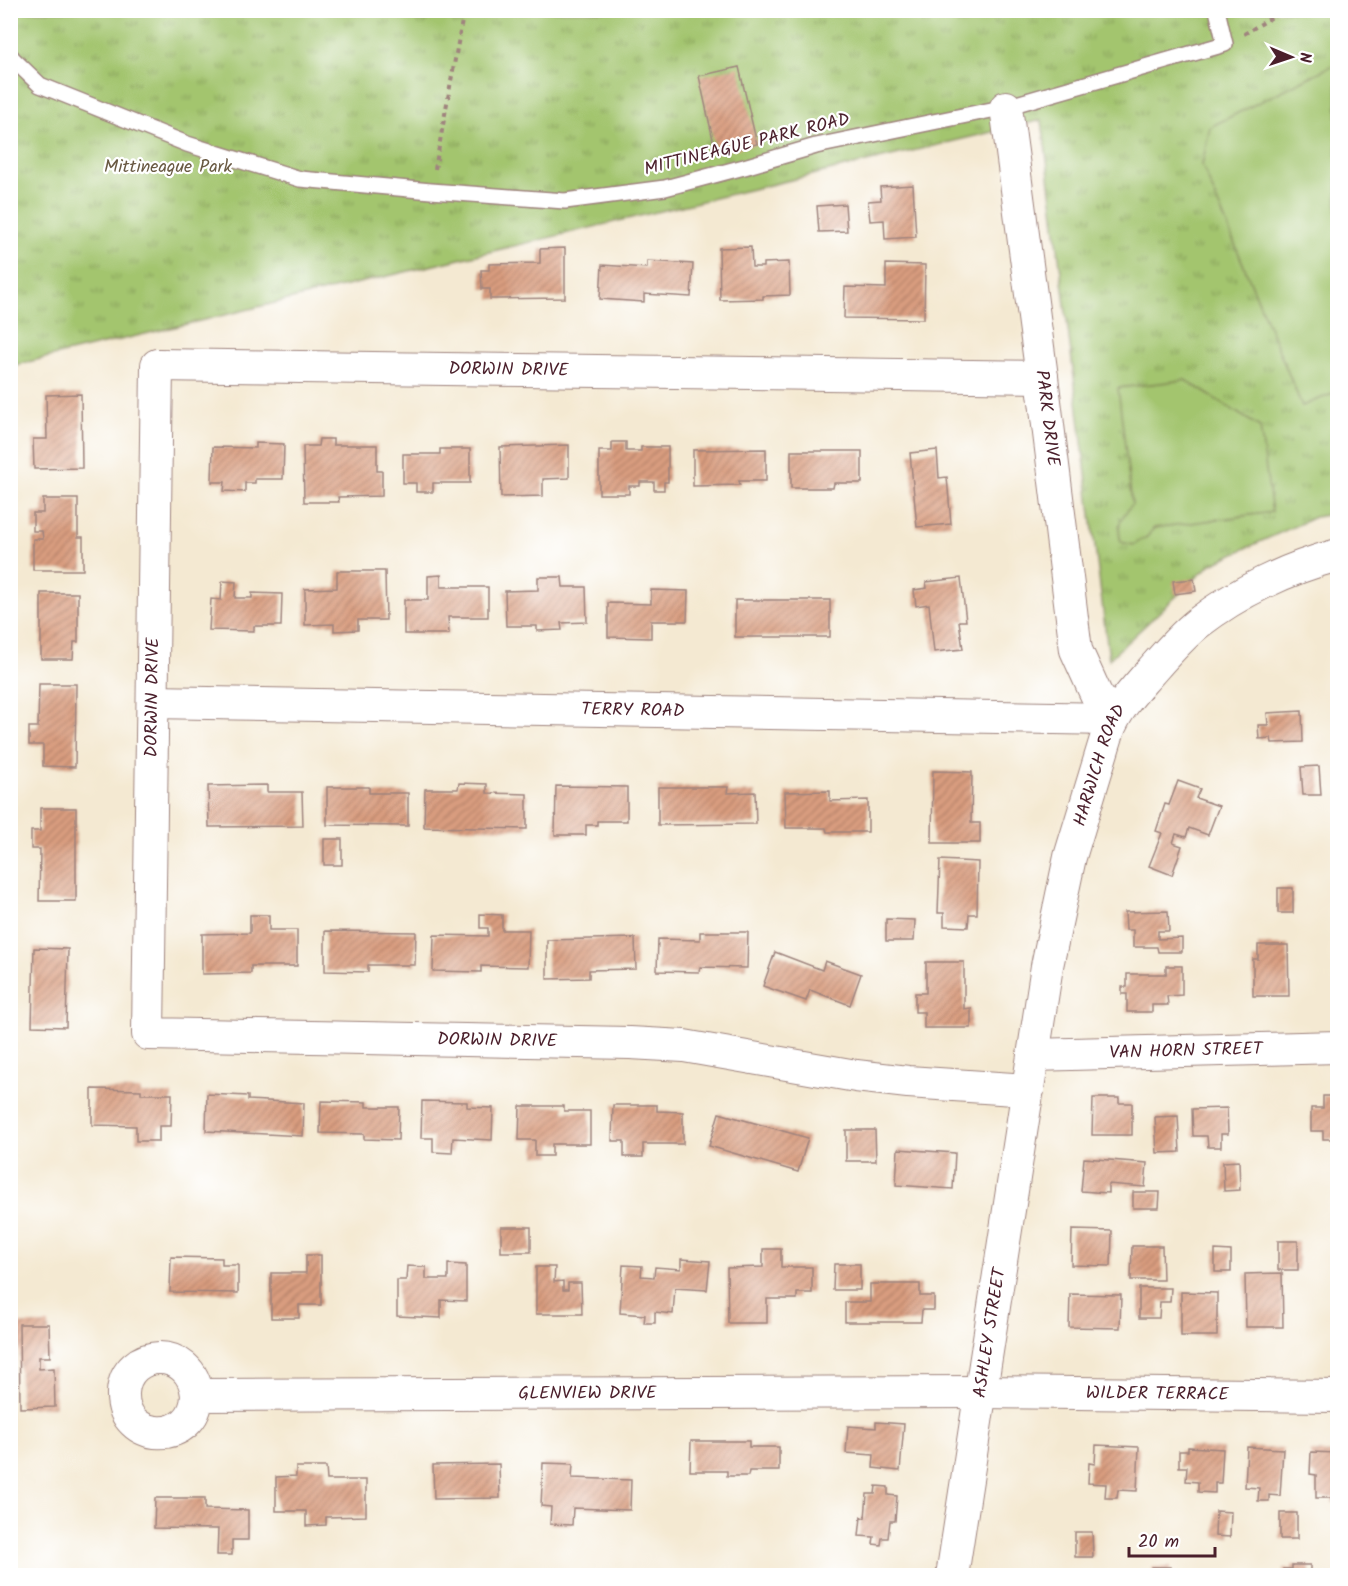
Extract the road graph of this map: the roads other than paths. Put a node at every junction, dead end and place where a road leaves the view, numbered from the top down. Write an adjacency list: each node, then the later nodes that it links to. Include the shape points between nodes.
1 (1217, 10): 3 (lane, MITTINEAGUE PARK ROAD, via 1225,44)
2 (10, 55): 3 (lane, MITTINEAGUE PARK ROAD, via 40,85 187,144 300,179 565,201 665,188 816,146)
3 (1006, 108): 4 (street, PARK DRIVE)
4 (1042, 377): 6 (street, DORWIN DRIVE, via 157,365); 7 (street, PARK DRIVE, via 1076,650 1096,694)
5 (1338, 555): 7 (street, HARWICH ROAD, via 1267,582 1198,624 1167,652)
6 (153, 702): 7 (street, TERRY ROAD); 10 (street, DORWIN DRIVE, via 148,1034 684,1046 866,1077)
7 (1113, 719): 9 (street, HARWICH ROAD, via 1067,867)
8 (1338, 1047): 9 (street, VAN HORN STREET)
9 (1033, 1055): 10 (street, HARWICH ROAD)
10 (1028, 1090): 11 (street, ASHLEY STREET)
11 (981, 1392): 12 (street, GLENVIEW DRIVE); 13 (street, WILDER TERRACE); 14 (street, ASHLEY STREET)
12 (197, 1395)
13 (1338, 1396)
14 (952, 1575)

